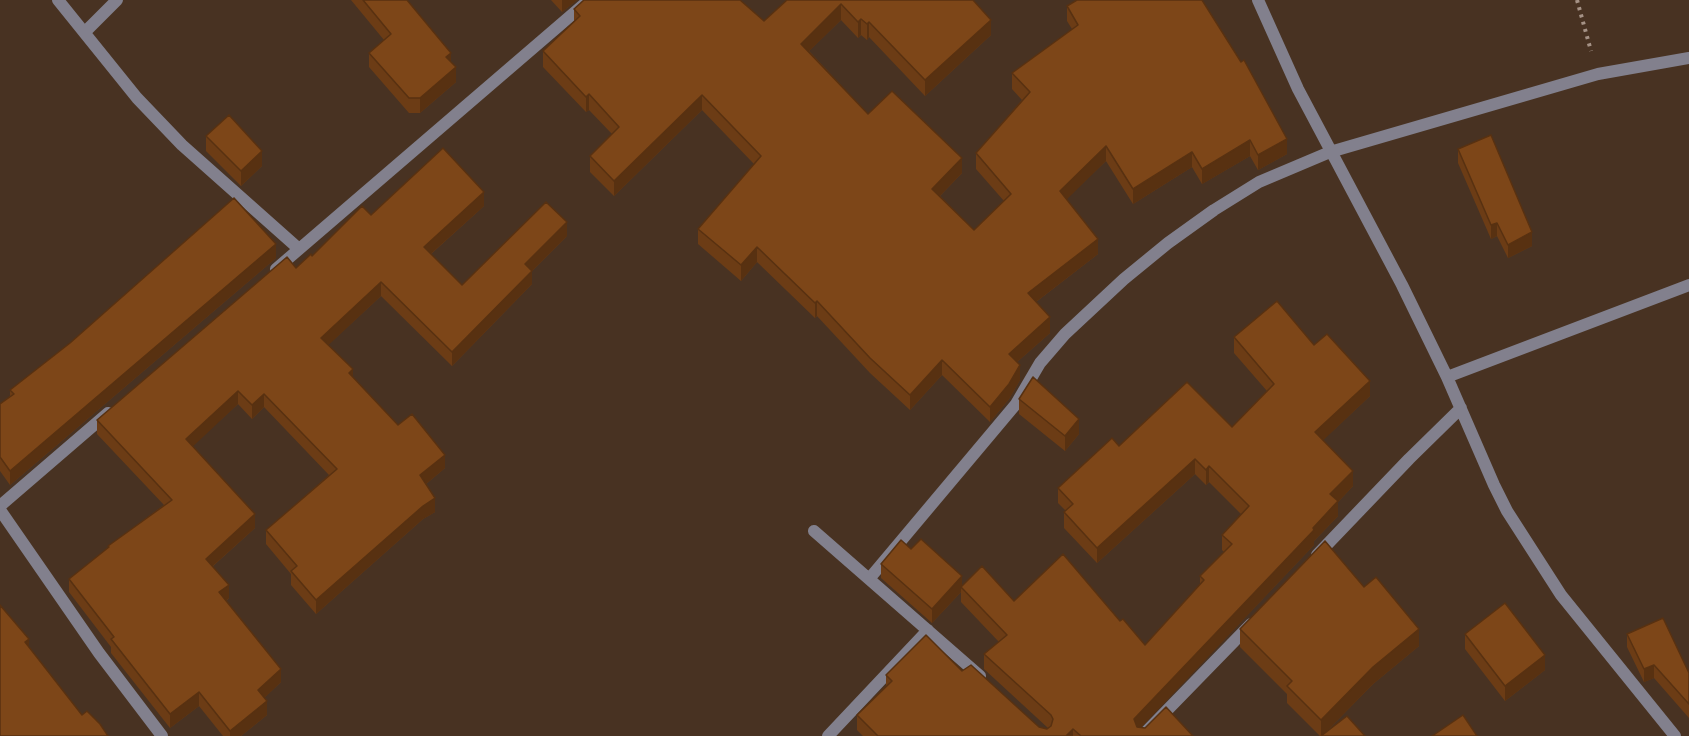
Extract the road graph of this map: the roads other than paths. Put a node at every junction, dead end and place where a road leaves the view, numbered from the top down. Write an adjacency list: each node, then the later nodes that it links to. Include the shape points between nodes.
1 (58, 0): 5 (street)
2 (117, 0): 5 (street)
3 (589, 0): 8 (street)
4 (1258, 0): 7 (street)
5 (85, 32): 8 (street, via 137,98 182,145)
6 (1689, 58): 7 (street, via 1598,74)
7 (1330, 152): 11 (street); 17 (street, via 1259,182 1214,210 1168,243 1090,310 1040,363 1016,404)
8 (299, 249): 9 (street)
9 (262, 280)
10 (1689, 285): 11 (street)
11 (1447, 377): 13 (street)
12 (118, 405): 14 (street)
13 (1461, 408): 16 (street); 24 (street, via 1507,511 1562,595)
14 (0, 508): 21 (street, via 99,653)
15 (814, 531): 17 (street)
16 (1312, 560)
17 (869, 579): 19 (street)
18 (1255, 618): 23 (street)
19 (928, 630): 20 (street); 22 (street)
20 (993, 688)
21 (162, 736)
22 (828, 736)
23 (1142, 736)
24 (1676, 736)

